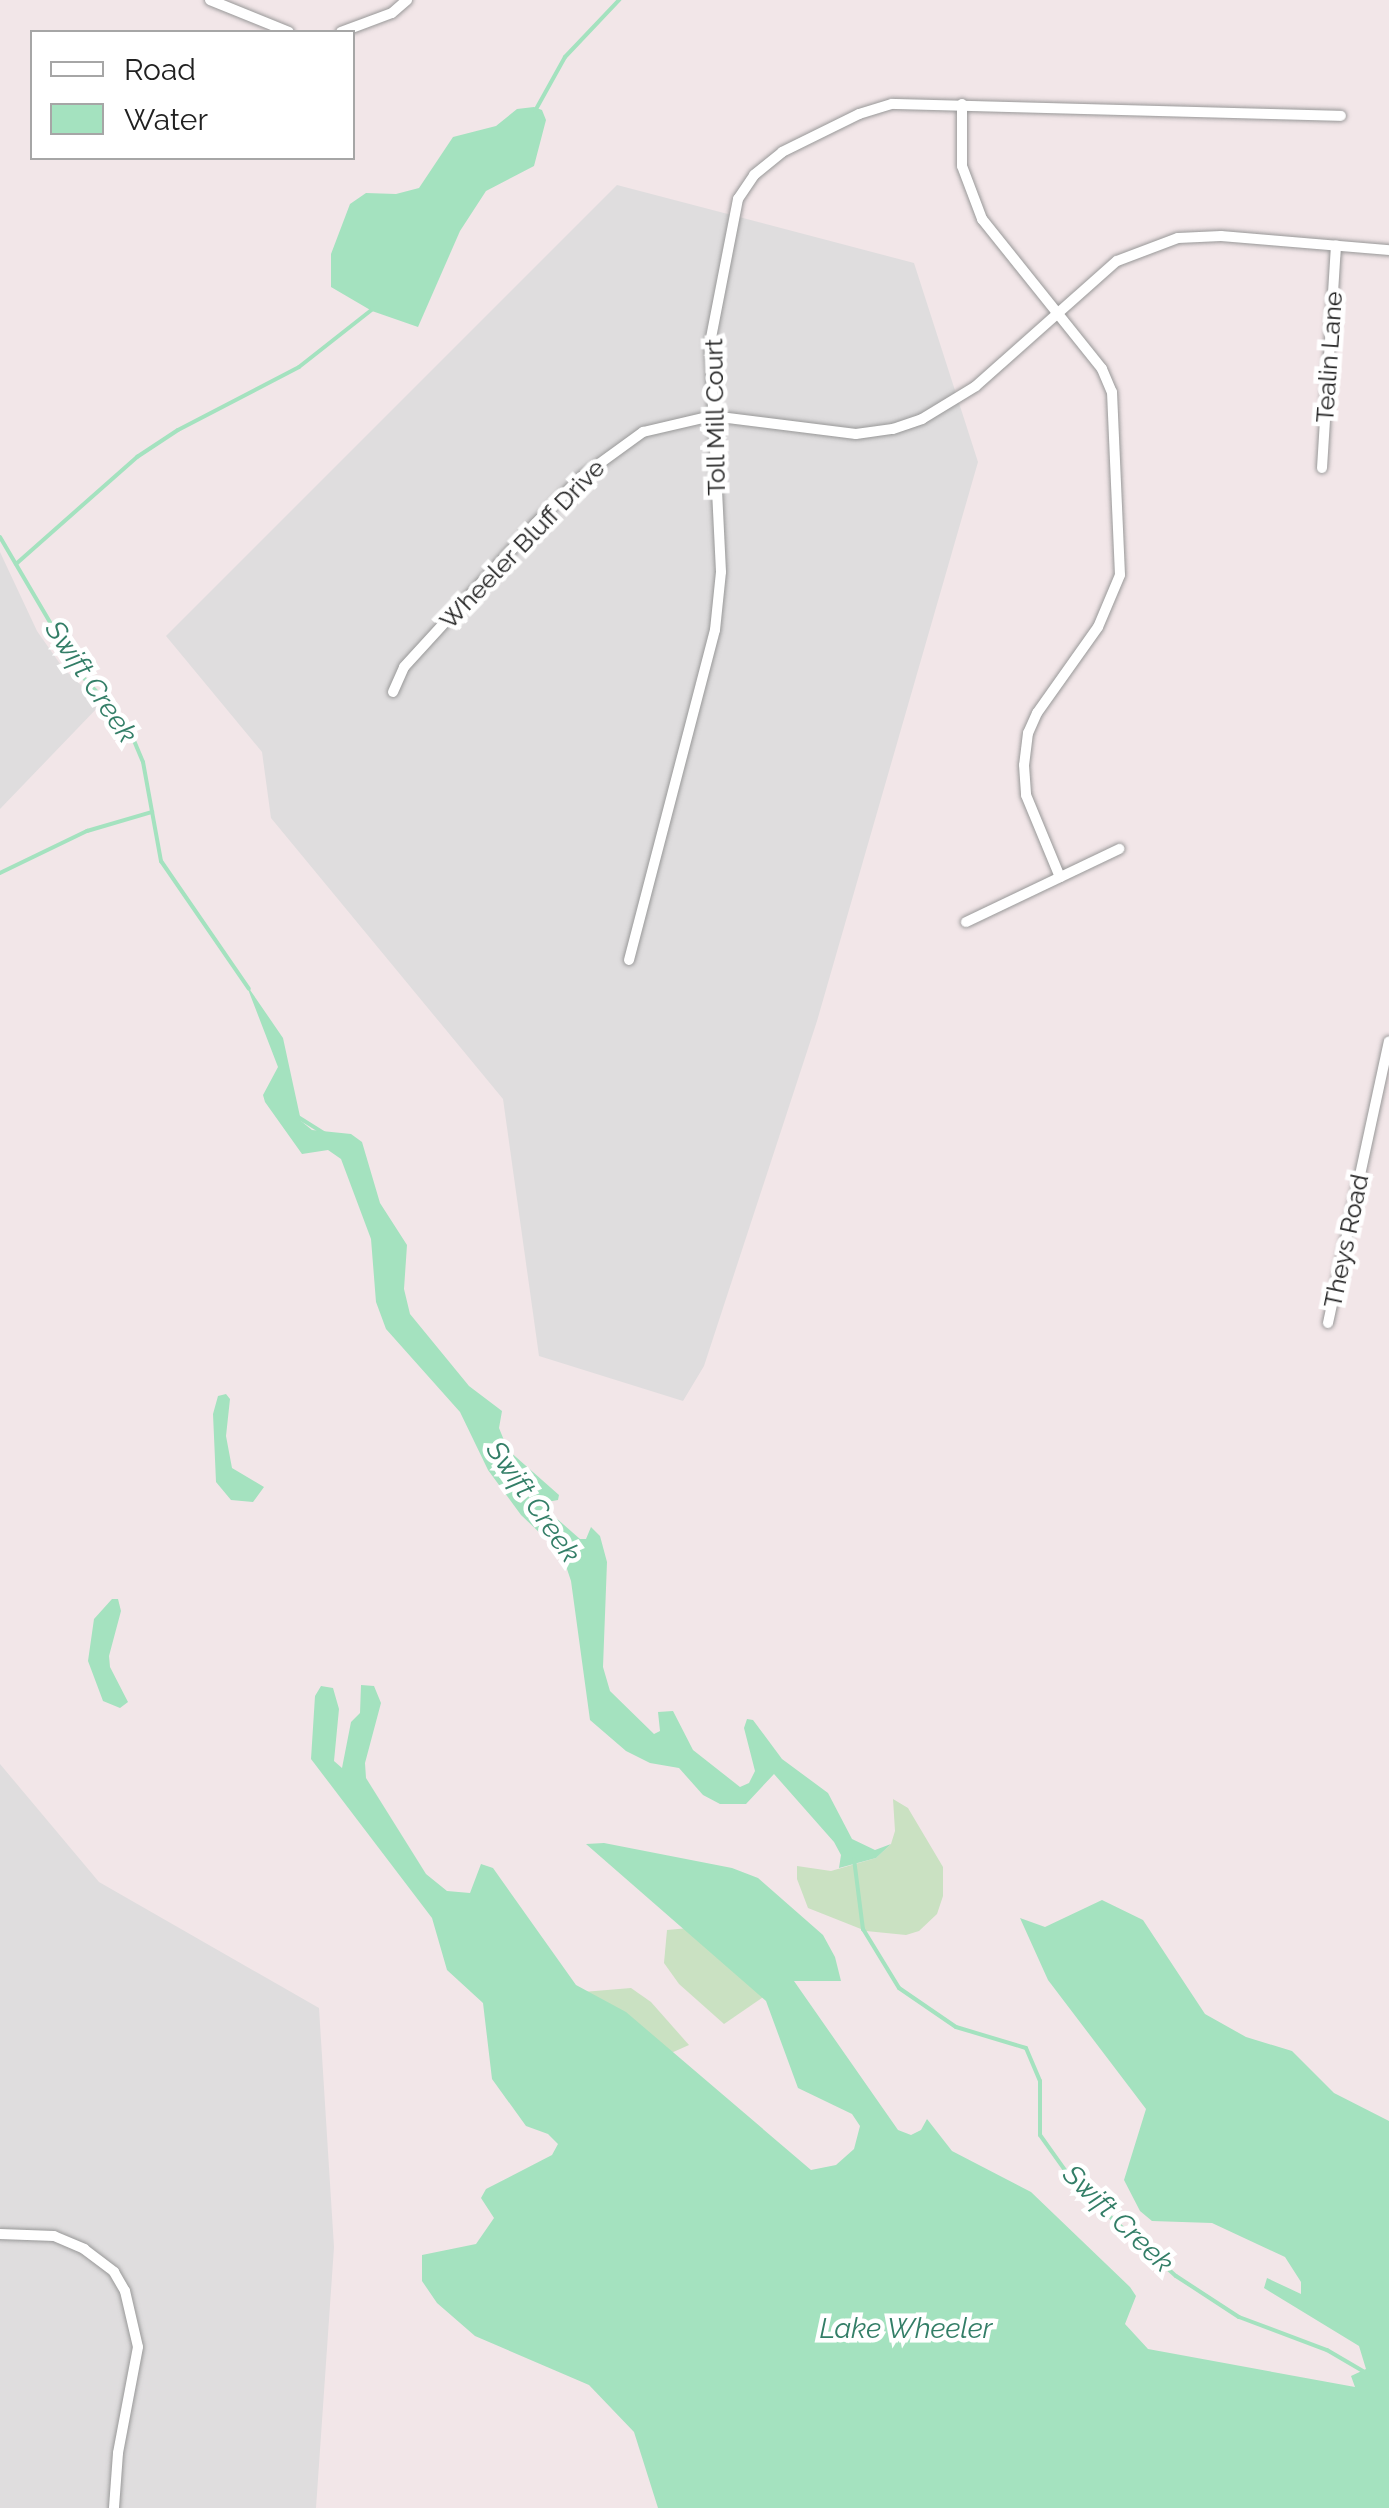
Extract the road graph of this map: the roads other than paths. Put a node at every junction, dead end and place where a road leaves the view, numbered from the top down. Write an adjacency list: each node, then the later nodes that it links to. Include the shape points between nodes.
1 (210, 0): 3 (street)
2 (407, 0): 4 (street)
3 (284, 30)
4 (346, 30)
5 (962, 104): 6 (street, Toll Mill Court); 9 (street, via 969,195); 10 (street, Toll Mill Court, via 892,104 860,114 782,152 754,175 738,199 712,328)
6 (1341, 116)
7 (1336, 245): 8 (street, Wheeler Bluff Drive); 9 (street, Wheeler Bluff Drive, via 1178,238 1117,261); 11 (street, Tealin Lane)
8 (1389, 250)
9 (1056, 315): 10 (street, Wheeler Bluff Drive, via 952,403 893,429 856,434); 14 (street, via 1102,369 1112,392 1121,554 1112,601 1028,733 1026,795)
10 (712, 416): 12 (street, Wheeler Bluff Drive, via 643,432 582,477 404,667); 16 (street, Toll Mill Court, via 722,572 714,630)
11 (1322, 468)
12 (392, 692)
13 (1119, 848): 14 (street)
14 (1060, 877): 15 (street)
15 (966, 922)
16 (629, 960)
17 (1389, 1042): 18 (street, Theys Road)
18 (1328, 1323)
19 (0, 2234): 20 (street, via 30,2232 69,2242 114,2272 125,2290 138,2347)
20 (114, 2508)

